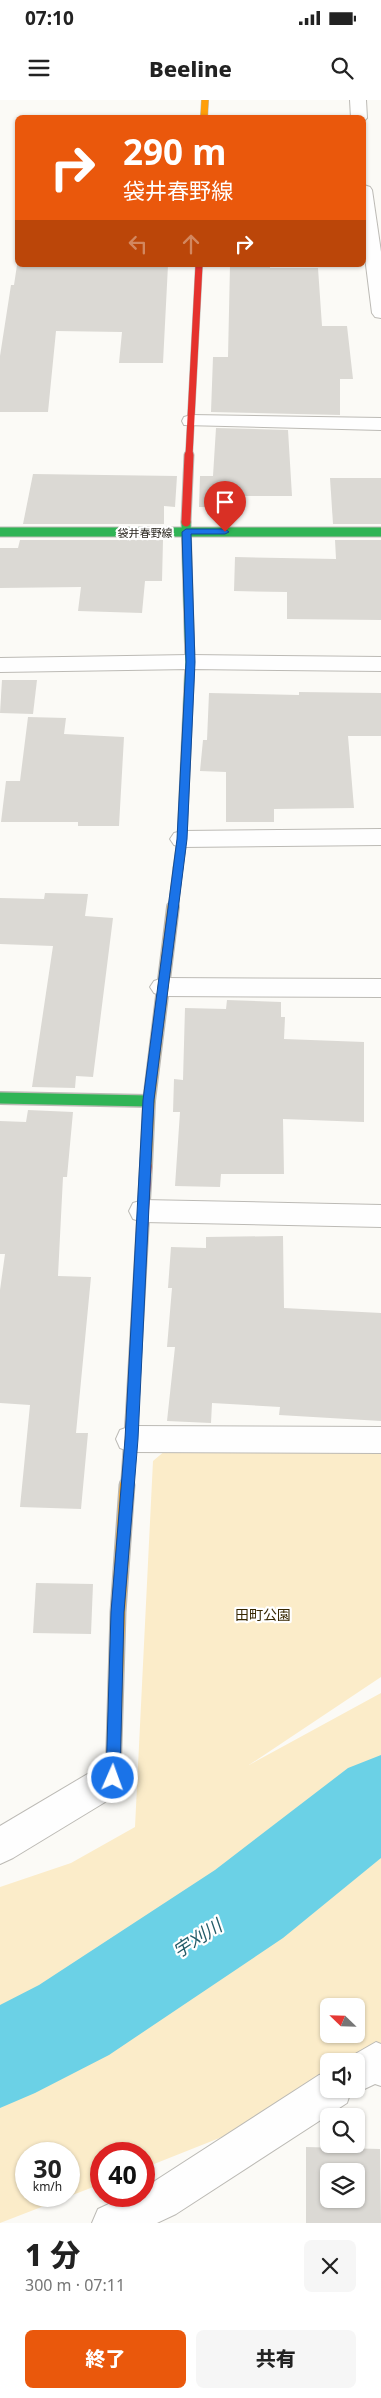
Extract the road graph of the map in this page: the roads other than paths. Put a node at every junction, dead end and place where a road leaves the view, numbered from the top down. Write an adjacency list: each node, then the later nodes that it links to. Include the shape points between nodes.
1 (205, 100): 3 (street)
2 (358, 100): 4 (street)
3 (204, 115)
4 (359, 115)
5 (366, 198): 6 (street)
6 (370, 215): 8 (street)
7 (199, 267): 10 (street)
8 (381, 313): 9 (street)
9 (381, 331)
10 (191, 421): 11 (street); 13 (street)
11 (381, 424)
12 (0, 532): 13 (street, 袋井春野線)
13 (186, 532): 14 (street, 袋井春野線); 15 (street)
14 (381, 532)
15 (190, 662): 16 (street); 17 (street); 19 (street)
16 (381, 664)
17 (0, 666)
18 (381, 836): 19 (street)
19 (182, 839): 20 (street)
20 (163, 987): 21 (street); 23 (street)
21 (381, 988)
22 (0, 1098): 23 (street)
23 (149, 1100): 24 (street)
24 (143, 1211): 25 (street); 26 (street)
25 (381, 1216)
26 (131, 1439): 27 (street); 28 (street, via 118,1612)
27 (381, 1440)
28 (113, 1778): 29 (street)
29 (0, 1846)
30 (381, 2067): 31 (street, via 376,2061)
31 (365, 2068)
32 (320, 2097): 33 (street, via 162,2200)
33 (112, 2223)

